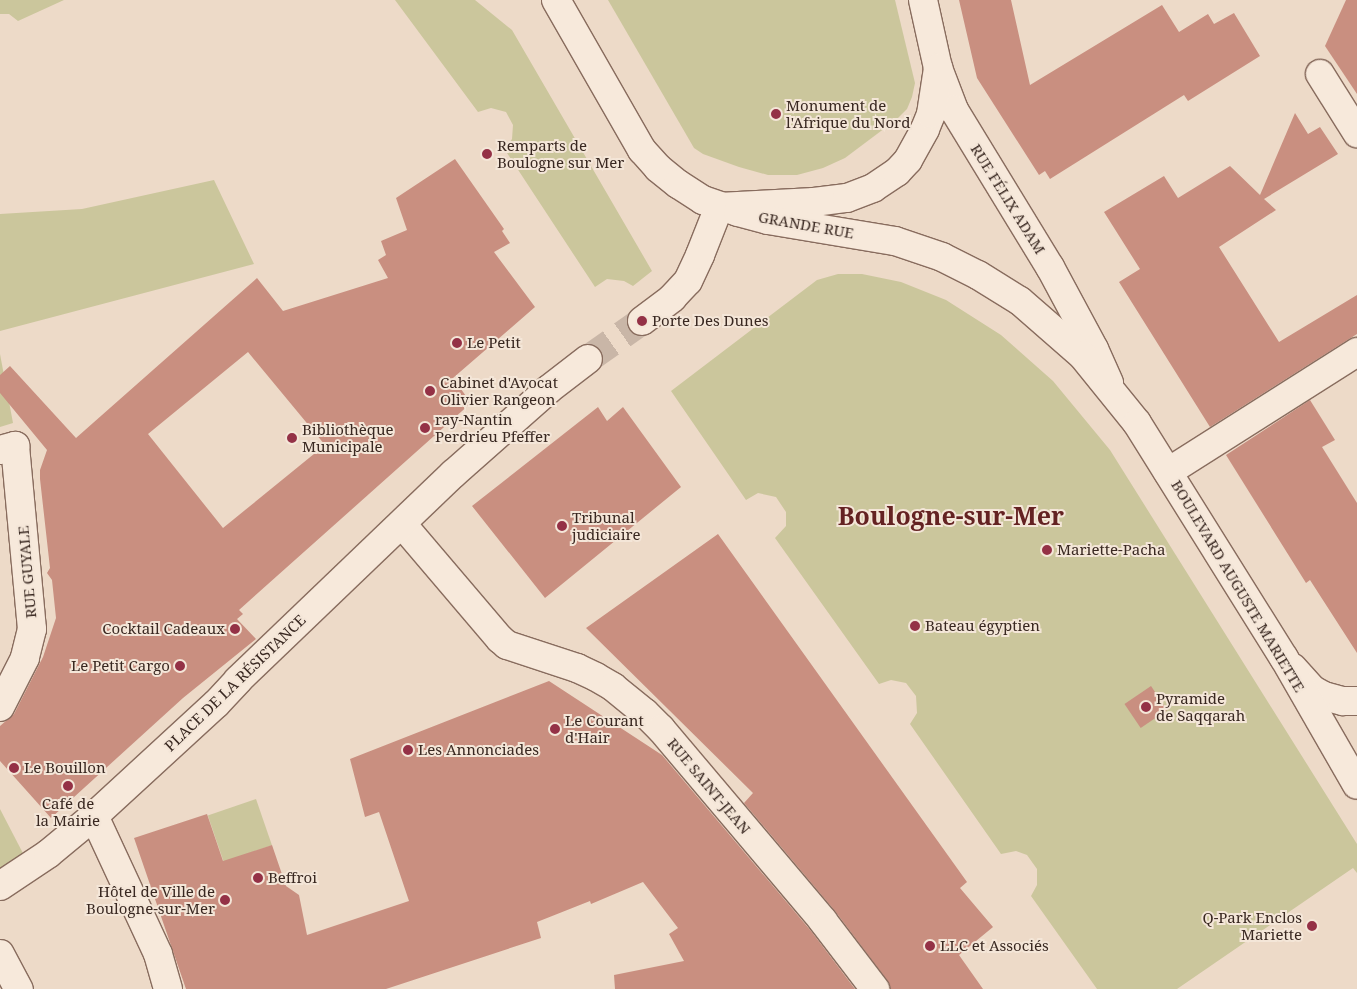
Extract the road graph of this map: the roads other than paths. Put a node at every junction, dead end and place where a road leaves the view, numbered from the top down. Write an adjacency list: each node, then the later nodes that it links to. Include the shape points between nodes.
1 (556, 0): 6 (street, GRANDE RUE, via 642,150 678,184)
2 (923, 0): 3 (street, RUE FÉLIX ADAM)
3 (938, 68): 6 (street, via 931,114 917,147 886,181 847,198); 10 (street, RUE FÉLIX ADAM, via 954,110 1050,267)
4 (1320, 74): 5 (street)
5 (1357, 133)
6 (719, 207): 7 (street, via 688,281); 10 (street, GRANDE RUE, via 768,220 895,241 942,257 998,287 1033,311 1082,356)
7 (642, 321)
8 (1357, 352): 12 (street)
9 (588, 359): 13 (street, PLACE DE LA RÉSISTANCE, via 467,461)
10 (1112, 390): 12 (street, BOULEVARD AUGUSTE MARIETTE)
11 (0, 450): 16 (street, RUE GUYALE, via 15,446 32,629 26,658)
12 (1168, 472): 14 (street, BOULEVARD AUGUSTE MARIETTE)
13 (402, 524): 18 (street, PLACE DE LA RÉSISTANCE, via 216,704); 23 (street, RUE SAINT-JEAN, via 500,639 518,650 596,677 645,713 823,921)
14 (1284, 658): 15 (street, via 1313,690 1334,699); 17 (street, BOULEVARD AUGUSTE MARIETTE)
15 (1357, 701)
16 (0, 707)
17 (1357, 785)
18 (94, 816): 19 (street, PLACE DE LA RÉSISTANCE, via 66,840); 22 (street, via 158,954)
19 (0, 886)
20 (0, 954): 21 (street)
21 (19, 989)
22 (168, 989)
23 (875, 989)

